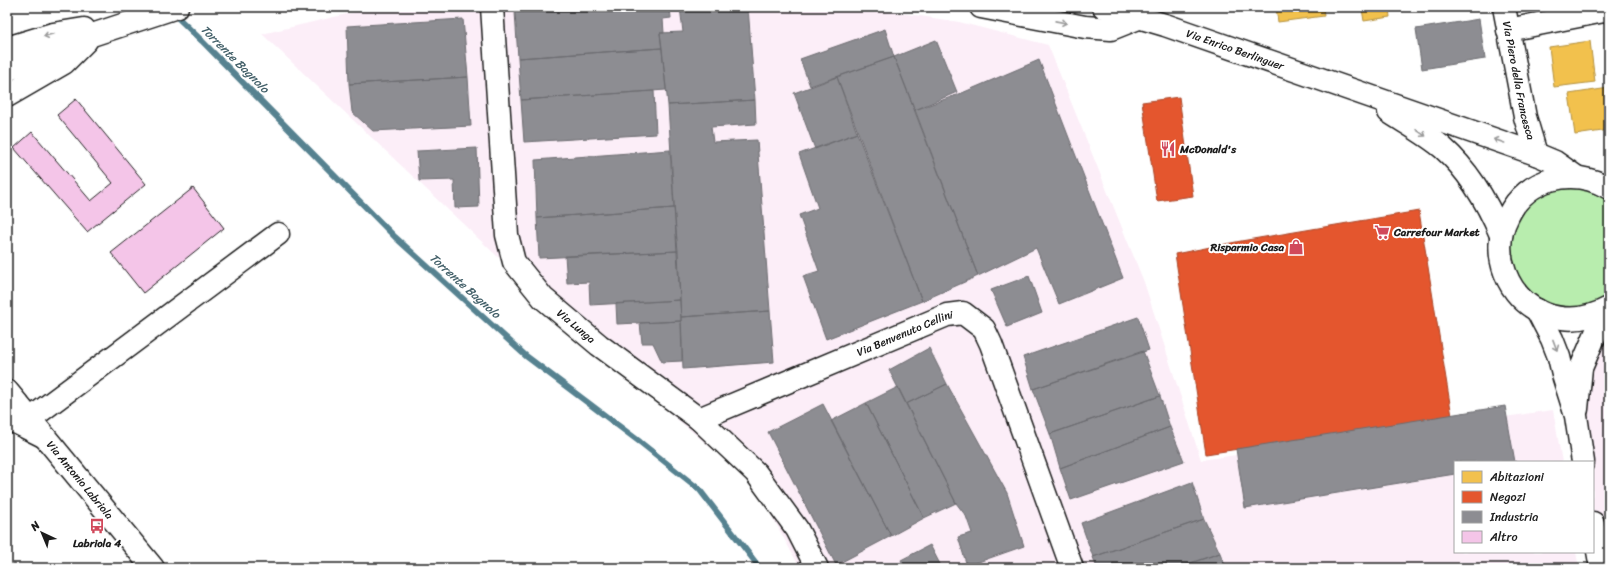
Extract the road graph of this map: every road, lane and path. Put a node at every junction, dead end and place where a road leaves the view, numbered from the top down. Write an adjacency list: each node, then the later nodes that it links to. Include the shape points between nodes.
1 (177, 7): 8 (street)
2 (492, 7): 27 (street, Via Lunga, via 507,234 514,262 543,298 599,345)
3 (981, 7): 7 (street, one-way to 7, via 1085,27 1111,29)
4 (1104, 7): 7 (street, Via Enrico Berlinguer)
5 (1504, 7): 9 (street, Via Piero della Francesca)
6 (1609, 10): 9 (street)
7 (1141, 17): 14 (street, Via Enrico Berlinguer)
8 (129, 22): 10 (street); 11 (street, one-way to 11, via 53,34)
9 (1508, 30): 15 (street, Via Piero della Francesca, via 1525,118)
10 (92, 35): 12 (street); 13 (street, via 64,63)
11 (7, 48)
12 (7, 70)
13 (7, 96)
14 (1365, 96): 15 (street, one-way to 14); 19 (street, one-way to 19, via 1443,148 1471,179 1490,210)
15 (1536, 154): 16 (street, via 1555,162)
16 (1575, 176): 17 (street, via 1597,181); 19 (street, via 1555,178 1536,186 1520,199 1512,210)
17 (1609, 188)
18 (278, 234): 26 (street)
19 (1501, 235): 21 (street, via 1500,256 1506,276 1521,298)
20 (1609, 308): 21 (street, via 1578,319 1556,318)
21 (1537, 310): 24 (street, one-way to 24, via 1559,358)
22 (1609, 314): 24 (street, via 1596,333 1581,368)
23 (7, 391): 26 (street, Via Antonio Labriola)
24 (1576, 416): 29 (street)
25 (7, 418): 28 (street)
26 (30, 419): 28 (street, Via Antonio Labriola)
27 (699, 419): 32 (street, Via Lunga, via 756,472 797,529); 33 (street, Via Benvenuto Cellini, via 947,315 963,313 984,329 992,344)
28 (45, 437): 31 (street, Via Antonio Labriola)
29 (1583, 461)
30 (1594, 529): 34 (street)
31 (154, 568)
32 (817, 568)
33 (1072, 568)
34 (1601, 568)

